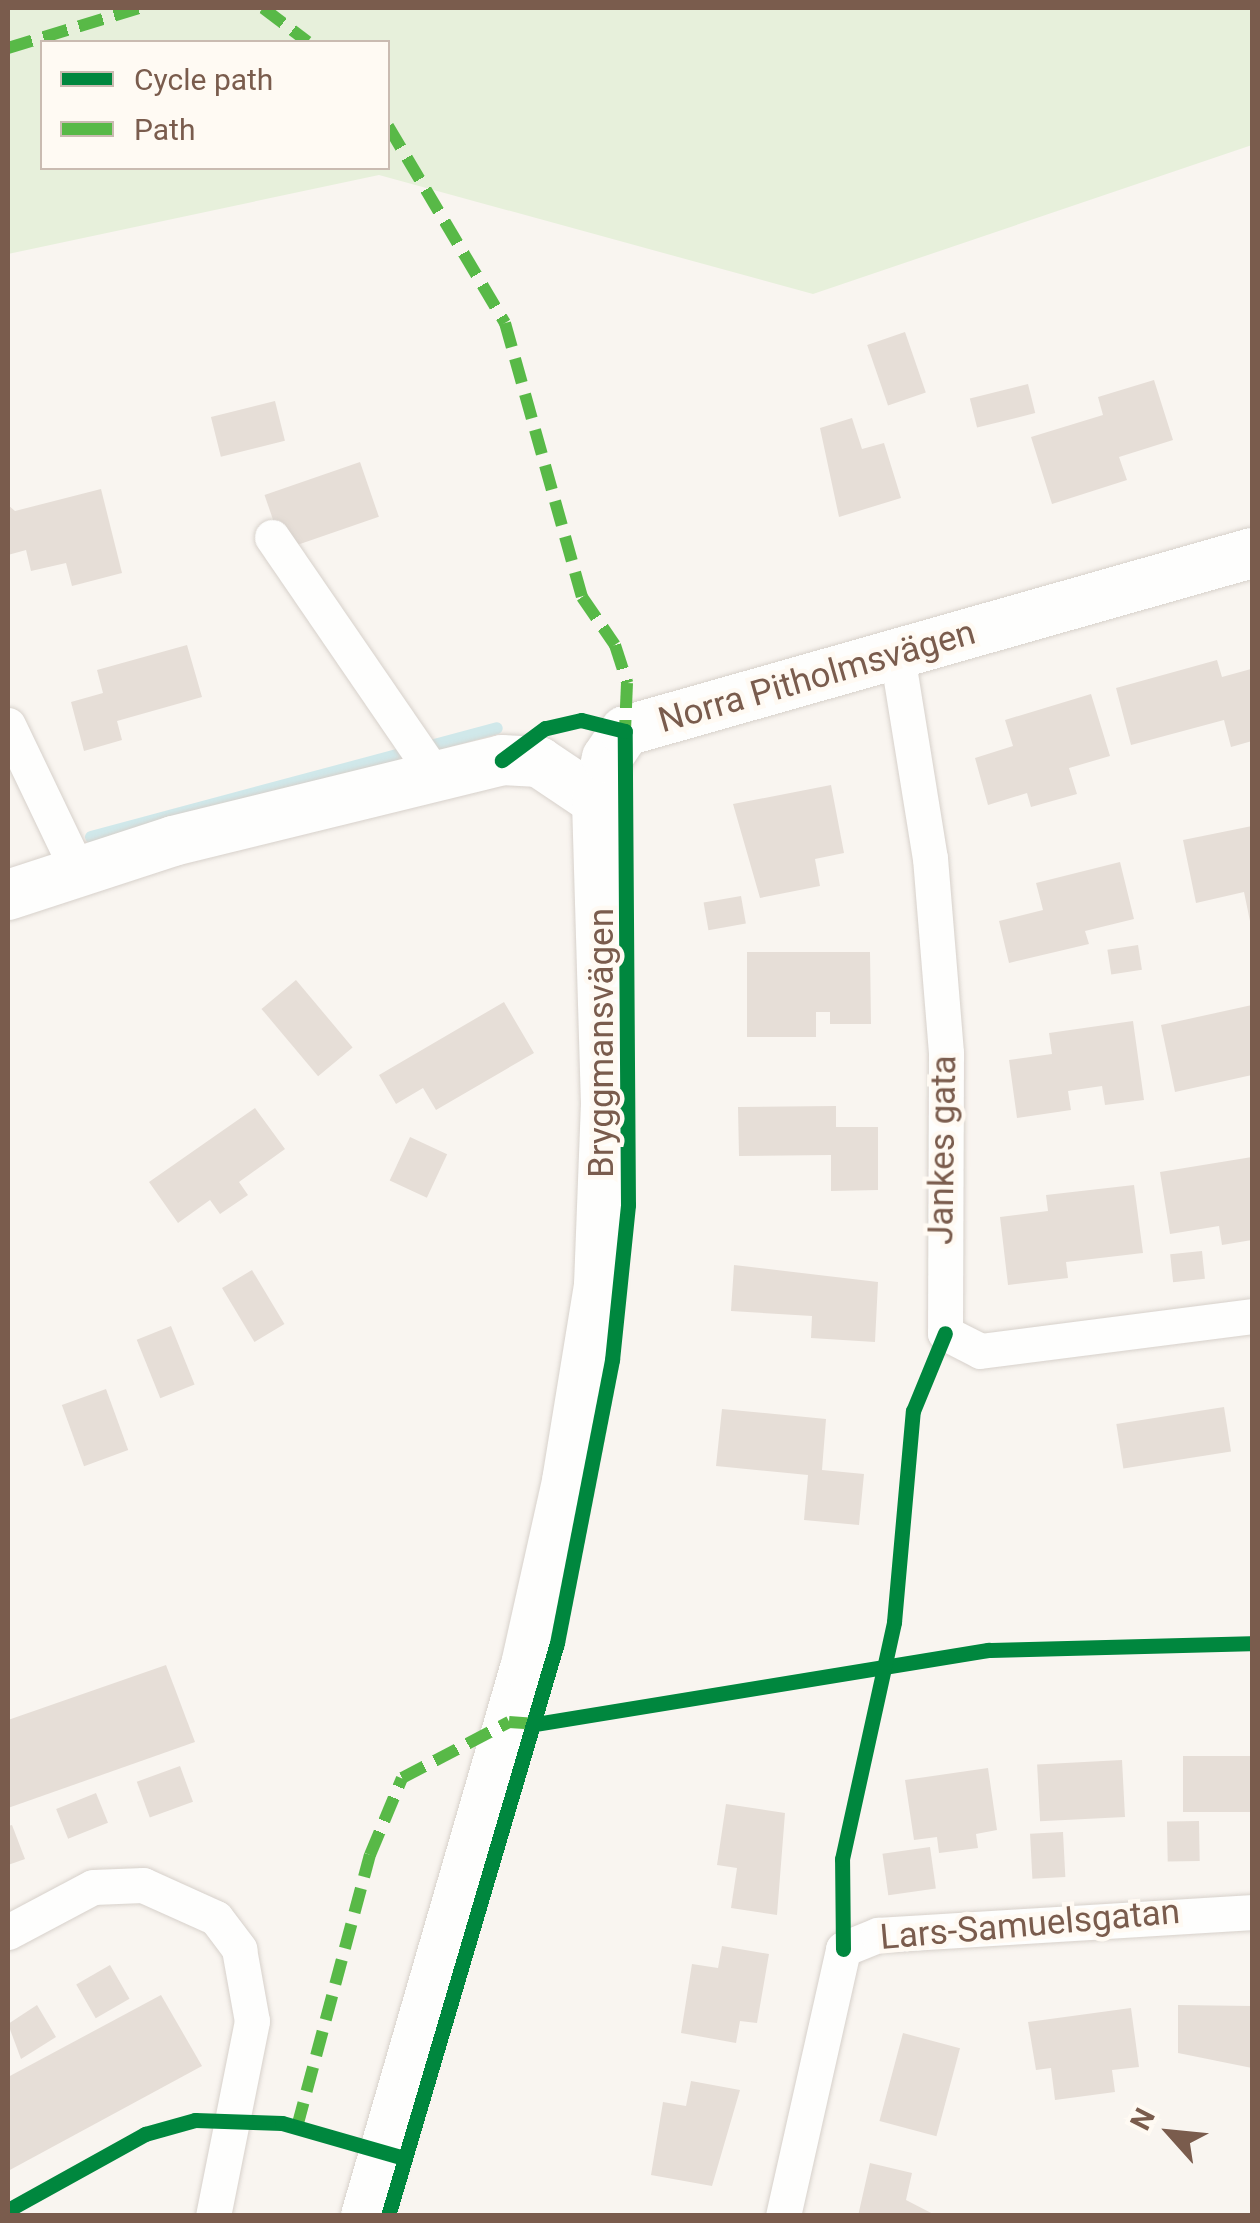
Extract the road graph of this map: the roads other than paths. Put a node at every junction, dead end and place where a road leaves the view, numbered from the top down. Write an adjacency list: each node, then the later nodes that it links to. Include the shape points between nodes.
1 (272, 536): 5 (street)
2 (1252, 553): 3 (street, Norra Pitholmsvägen)
3 (896, 655): 6 (street, Norra Pitholmsvägen, via 625,731); 9 (street, Jankes gata, via 930,858 946,1053 945,1333 980,1351)
4 (8, 725): 7 (street)
5 (434, 774): 6 (street, via 539,762); 7 (street)
6 (597, 801): 13 (street, Bryggmansvägen, via 605,1145 599,1285 526,1665)
7 (78, 871): 8 (street)
8 (8, 895)
9 (1252, 1316)
10 (1252, 1912): 14 (street, Lars-Samuelsgatan, via 878,1935 843,1948)
11 (8, 1932): 12 (street, via 92,1886 142,1885 179,1896 227,1934 252,2021)
12 (214, 2216)
13 (366, 2216)
14 (782, 2216)

